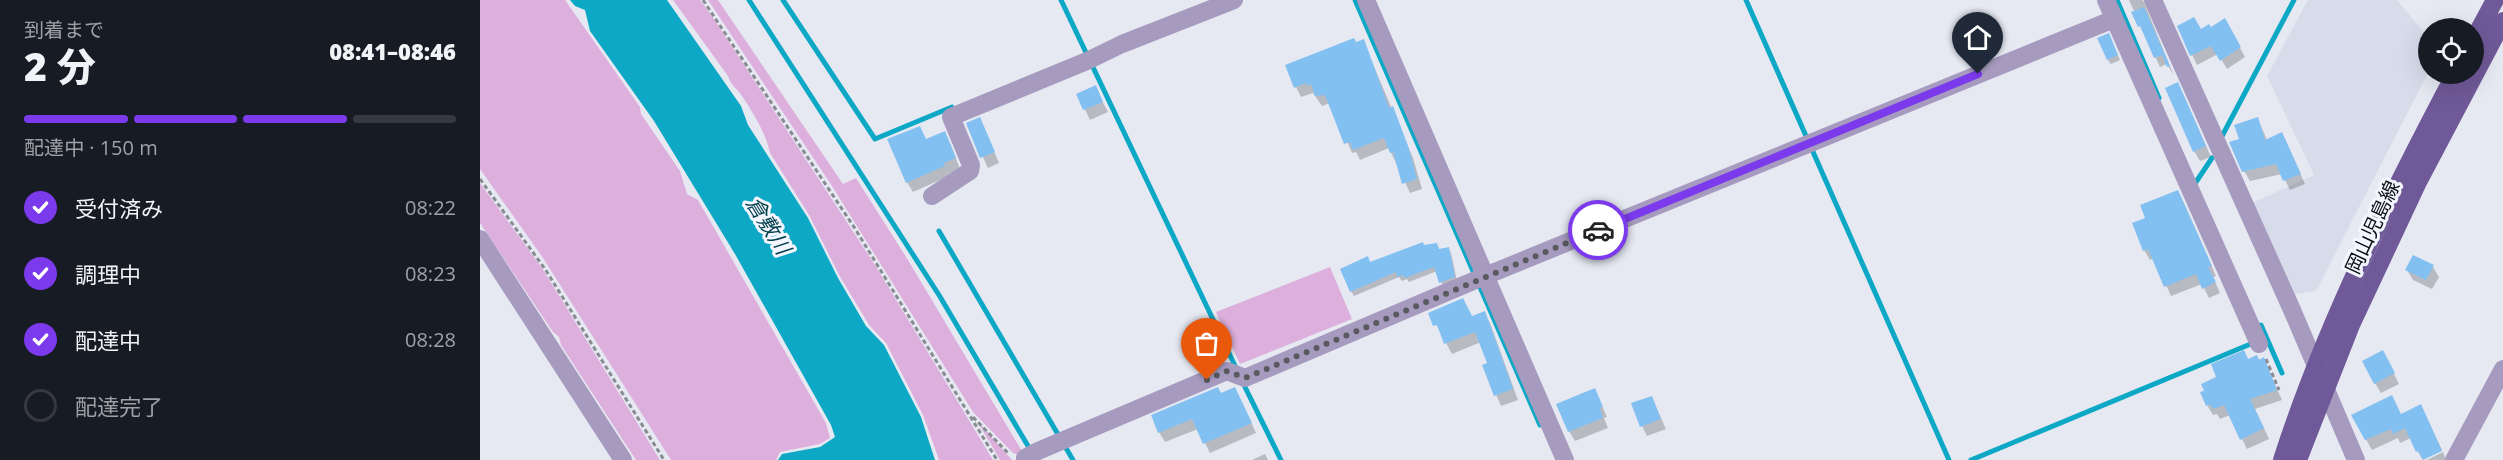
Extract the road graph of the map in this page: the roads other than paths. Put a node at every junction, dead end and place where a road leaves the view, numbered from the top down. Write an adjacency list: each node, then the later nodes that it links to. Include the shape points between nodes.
1 (1233, 0): 9 (street, via 951,117 970,171)
2 (1366, 0): 11 (street)
3 (2153, 0): 13 (street)
4 (2495, 0): 6 (main road)
5 (2111, 12): 11 (street, via 1809,144); 12 (street)
6 (2484, 20)
7 (2503, 21): 15 (main road, 岡山児島線, via 2418,182)
8 (2450, 84): 13 (main road, 岡山児島線, via 2360,266)
9 (932, 196)
10 (480, 239): 17 (street)
11 (1479, 278): 16 (street, via 1245,378 1227,371); 18 (street)
12 (2258, 340)
13 (2316, 367): 15 (street); 19 (main road, 岡山児島線)
14 (2503, 369): 22 (street)
15 (2324, 388): 20 (main road, 岡山児島線); 21 (street)
16 (1026, 456)
17 (623, 460)
18 (1565, 460)
19 (2282, 460)
20 (2298, 460)
21 (2356, 460)
22 (2454, 460)

